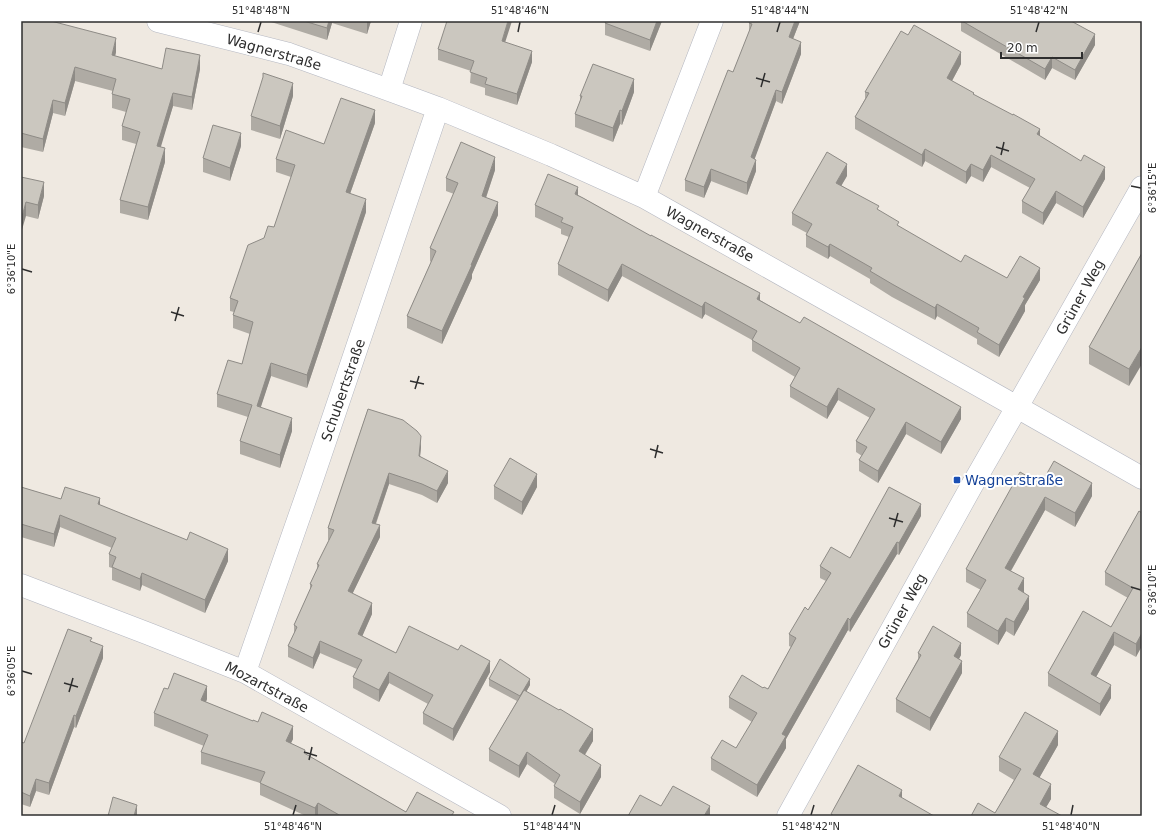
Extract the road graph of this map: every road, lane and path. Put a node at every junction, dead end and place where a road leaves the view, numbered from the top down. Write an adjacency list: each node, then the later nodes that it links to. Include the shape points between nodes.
1 (158, 21): 4 (street, Wagnerstraße, via 289,54)
2 (411, 21): 4 (street)
3 (712, 21): 7 (street)
4 (389, 90): 5 (street, Wagnerstraße)
5 (438, 108): 7 (street, Wagnerstraße); 11 (street, Schubertstraße)
6 (1142, 187): 8 (street, Grüner Weg)
7 (644, 197): 8 (street, Wagnerstraße)
8 (1017, 407): 9 (street); 13 (street, Grüner Weg)
9 (1142, 478)
10 (21, 585): 11 (street, Mozartstraße)
11 (245, 672): 12 (street, Mozartstraße)
12 (500, 816)
13 (788, 816)

